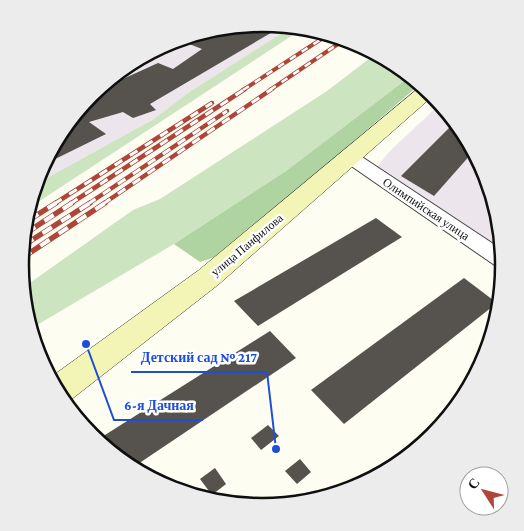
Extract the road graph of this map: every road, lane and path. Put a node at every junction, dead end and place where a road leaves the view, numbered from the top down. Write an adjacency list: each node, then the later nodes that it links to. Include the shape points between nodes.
1 (421, 95): 2 (main road, улица Панфилова)
2 (350, 157): 3 (street, Олимпийская улица); 4 (main road, улица Панфилова, via 209,276)
3 (495, 257)
4 (63, 387)

